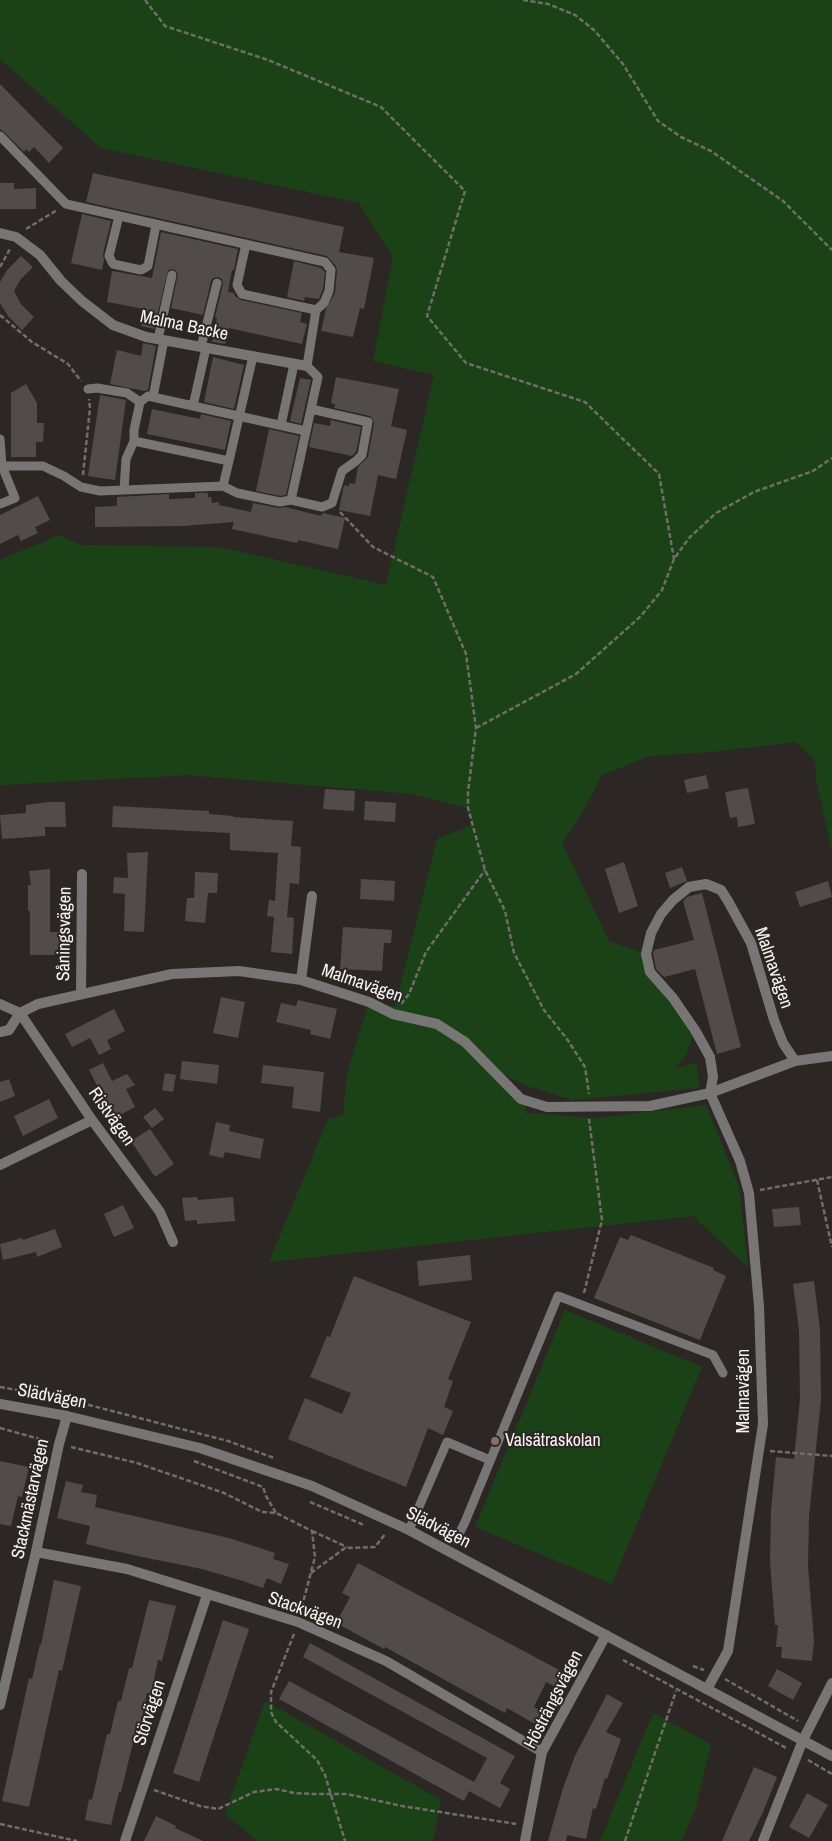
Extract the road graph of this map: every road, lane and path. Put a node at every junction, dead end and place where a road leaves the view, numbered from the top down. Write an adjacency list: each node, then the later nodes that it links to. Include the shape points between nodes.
1 (146, 0): 37 (path, via 166,26 268,60 381,107 465,190 427,316 466,363 585,402 659,474)
2 (522, 0): 8 (path, via 548,4 575,15 594,30 623,64 658,120 681,138 712,151 783,201)
3 (0, 136): 4 (lane, via 66,204)
4 (119, 216): 5 (lane); 5 (lane, via 109,256 113,264 141,270 148,266)
5 (156, 224): 7 (lane)
6 (0, 233): 13 (street, Malma Backe, via 16,237 40,255 61,281 113,325)
7 (246, 244): 11 (lane, via 237,285 242,294); 11 (lane, via 325,262 331,270 330,291)
8 (832, 250)
9 (172, 275): 13 (lane)
10 (217, 283): 14 (lane)
11 (316, 310): 17 (lane)
12 (0, 315): 18 (path, via 32,342 68,364)
13 (161, 340): 14 (street, Malma Backe); 19 (lane)
14 (204, 347): 15 (street, Malma Backe); 21 (lane)
15 (252, 356): 16 (street, Malma Backe); 23 (lane)
16 (294, 364): 17 (street, Malma Backe); 24 (lane)
17 (307, 366): 22 (lane, via 318,376)
18 (88, 389): 20 (lane, via 127,393); 32 (path, via 90,408)
19 (153, 397): 20 (lane, via 148,396); 21 (lane)
20 (140, 402): 27 (lane)
21 (193, 406): 23 (lane)
22 (311, 409): 25 (lane); 35 (lane, via 368,422 362,455 342,471)
23 (240, 416): 24 (lane); 29 (lane)
24 (281, 425): 25 (lane)
25 (306, 431): 34 (lane)
26 (0, 439): 30 (lane)
27 (134, 441): 29 (lane); 33 (lane, via 126,459)
28 (832, 458): 37 (path, via 813,471 754,492 716,513 689,538)
29 (229, 461): 31 (lane)
30 (2, 466): 32 (lane, via 43,466); 36 (lane, via 15,498)
31 (223, 486): 33 (lane); 34 (lane, via 236,493 280,502)
32 (81, 487): 33 (lane, via 100,491)
33 (124, 490)
34 (291, 500): 35 (lane, via 322,507)
35 (332, 503): 38 (path, via 373,547 433,577 466,654)
36 (0, 504)
37 (674, 559): 38 (path, via 662,590 641,616 576,674)
38 (476, 728): 39 (path, via 468,808)
39 (485, 870): 46 (path, via 426,952 409,994); 51 (path, via 505,911 514,953 544,1010 585,1067 590,1090)
40 (82, 874): 43 (street, Såningsvägen)
41 (312, 896): 42 (street, Malmavägen)
42 (301, 980): 43 (street, Malmavägen, via 239,971 172,974); 46 (street, Malmavägen, via 369,1002)
43 (81, 994): 45 (street, Malmavägen, via 38,1004)
44 (0, 1003): 45 (street)
45 (20, 1013): 47 (street, Malmavägen, via 9,1030); 52 (street, Ristvägen)
46 (393, 1014): 51 (street, Malmavägen, via 437,1024 465,1042 521,1099 547,1107)
47 (0, 1032)
48 (832, 1056): 49 (street, Malmavägen)
49 (795, 1061): 50 (street, Malmavägen); 50 (street, Malmavägen, via 774,1020 751,943 721,890 706,884 689,887 661,914 651,933 646,954 650,972 690,1022 710,1058 713,1077)
50 (710, 1093): 51 (street, Malmavägen, via 650,1106); 56 (street, Malmavägen, via 740,1161)
51 (587, 1108): 59 (path, via 602,1220)
52 (92, 1120): 53 (street); 57 (street, Ristvägen, via 160,1212)
53 (0, 1165)
54 (832, 1177): 55 (path)
55 (817, 1180): 56 (path); 58 (path)
56 (749, 1193): 65 (street, Malmavägen, via 759,1306 763,1424)
57 (173, 1242)
58 (832, 1247)
59 (581, 1304): 60 (lane, via 713,1355); 68 (lane, via 558,1296)
60 (722, 1372)
61 (0, 1404): 62 (street, Slädvägen)
62 (67, 1416): 64 (street, Stackmästarvägen); 71 (street, Slädvägen, via 200,1448 312,1486)
63 (0, 1428): 64 (path)
64 (58, 1444): 70 (path, via 137,1463 224,1493 262,1512); 79 (street, Stackmästarvägen)
65 (759, 1450): 66 (path); 87 (street, Malmavägen, via 728,1651)
66 (832, 1456)
67 (194, 1460): 70 (path, via 264,1487)
68 (490, 1460): 74 (lane, via 447,1442); 77 (lane)
69 (310, 1502): 72 (path)
70 (276, 1513): 75 (path)
71 (391, 1522): 74 (street, Slädvägen); 76 (path)
72 (369, 1527)
73 (377, 1530): 76 (path)
74 (409, 1530): 83 (street, Slädvägen)
75 (312, 1531): 78 (path); 80 (path, via 315,1557)
76 (386, 1534): 78 (path, via 375,1546)
77 (456, 1540)
78 (349, 1548): 80 (path)
79 (36, 1552): 81 (street, Stackvägen, via 127,1569); 89 (street, Stackmästarvägen)
80 (310, 1574): 82 (path)
81 (207, 1595): 82 (street, Stackvägen); 95 (street, Störvägen)
82 (298, 1622): 91 (street, Stackvägen, via 386,1661); 96 (path, via 271,1692 271,1712 288,1735 317,1760)
83 (606, 1634): 84 (street, Hösträngsvägen); 85 (street, Slädvägen)
84 (599, 1647): 88 (path); 91 (street, Hösträngsvägen)
85 (683, 1676): 87 (street, Slädvägen); 88 (path)
86 (832, 1683): 90 (street)
87 (707, 1689): 90 (street, Slädvägen)
88 (676, 1690): 92 (path); 103 (path)
89 (0, 1706)
90 (803, 1740): 92 (street); 93 (street, Slädvägen)
91 (542, 1752): 98 (street, Hösträngsvägen)
92 (797, 1754): 94 (path); 104 (street)
93 (832, 1756)
94 (832, 1774)
95 (143, 1786): 96 (path, via 218,1809 254,1792 276,1789); 100 (street, Störvägen)
96 (330, 1794): 98 (path, via 347,1794); 101 (path)
97 (0, 1824): 99 (path)
98 (528, 1826): 102 (street, Hösträngsvägen)
99 (77, 1841)
100 (125, 1841)
101 (345, 1841)
102 (524, 1841)
103 (625, 1841)
104 (763, 1841)

